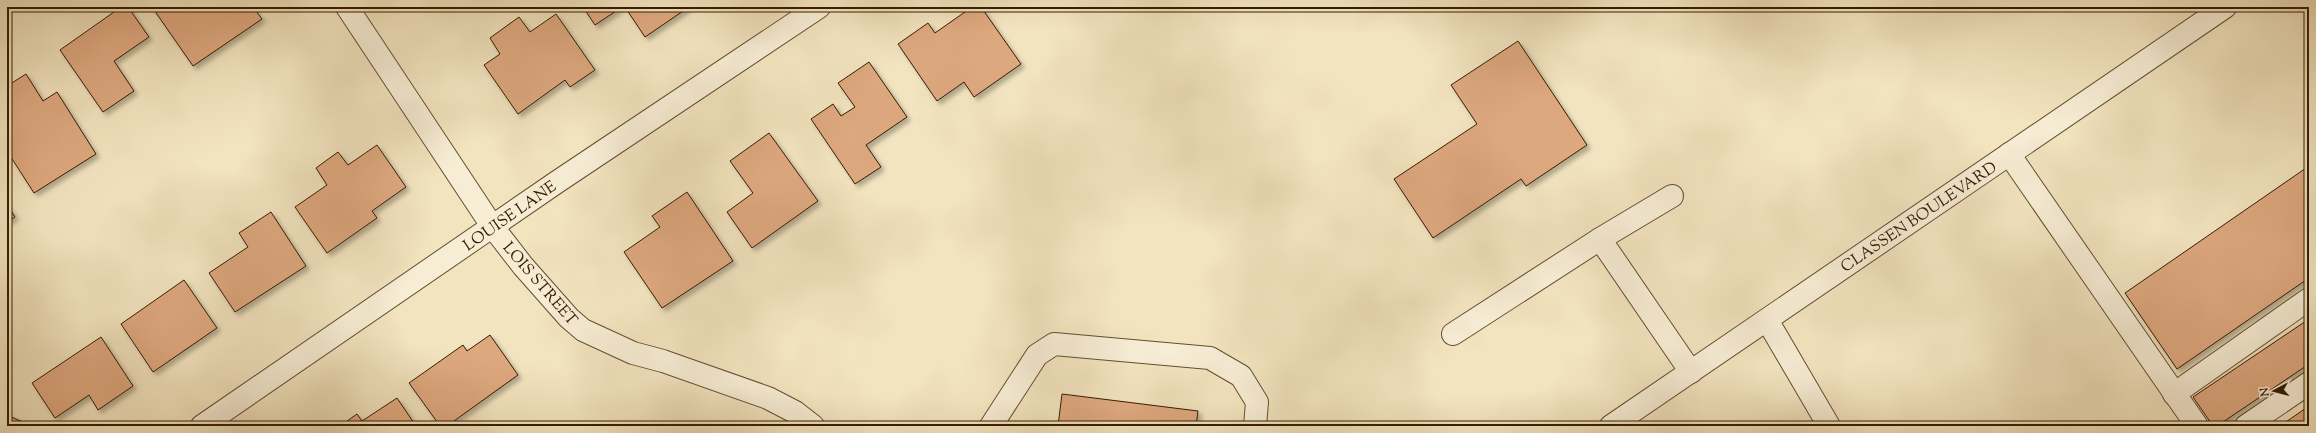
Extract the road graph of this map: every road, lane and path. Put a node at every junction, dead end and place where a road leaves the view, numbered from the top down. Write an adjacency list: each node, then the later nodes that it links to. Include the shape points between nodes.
1 (347, 7): 6 (street, LOIS STREET)
2 (819, 7): 6 (street, LOUISE LANE)
3 (2225, 7): 4 (street, CLASSEN BOULEVARD)
4 (2009, 154): 9 (street, CLASSEN BOULEVARD); 13 (street)
5 (1672, 196): 7 (street)
6 (492, 226): 14 (street, LOUISE LANE); 15 (street, LOIS STREET, via 569,318 584,330 633,353 768,398 795,412)
7 (1600, 239): 10 (street); 11 (street)
8 (2309, 299): 13 (street)
9 (1767, 320): 11 (street, CLASSEN BOULEVARD); 19 (street)
10 (1453, 334)
11 (1692, 372): 18 (street, CLASSEN BOULEVARD)
12 (2309, 383): 21 (street)
13 (2174, 394): 20 (street)
14 (202, 426)
15 (813, 426)
16 (991, 426): 17 (street, via 1036,355 1054,344 1210,358 1242,376 1257,402)
17 (1255, 426)
18 (1611, 426)
19 (1829, 426)
20 (2197, 426)
21 (2246, 426)

